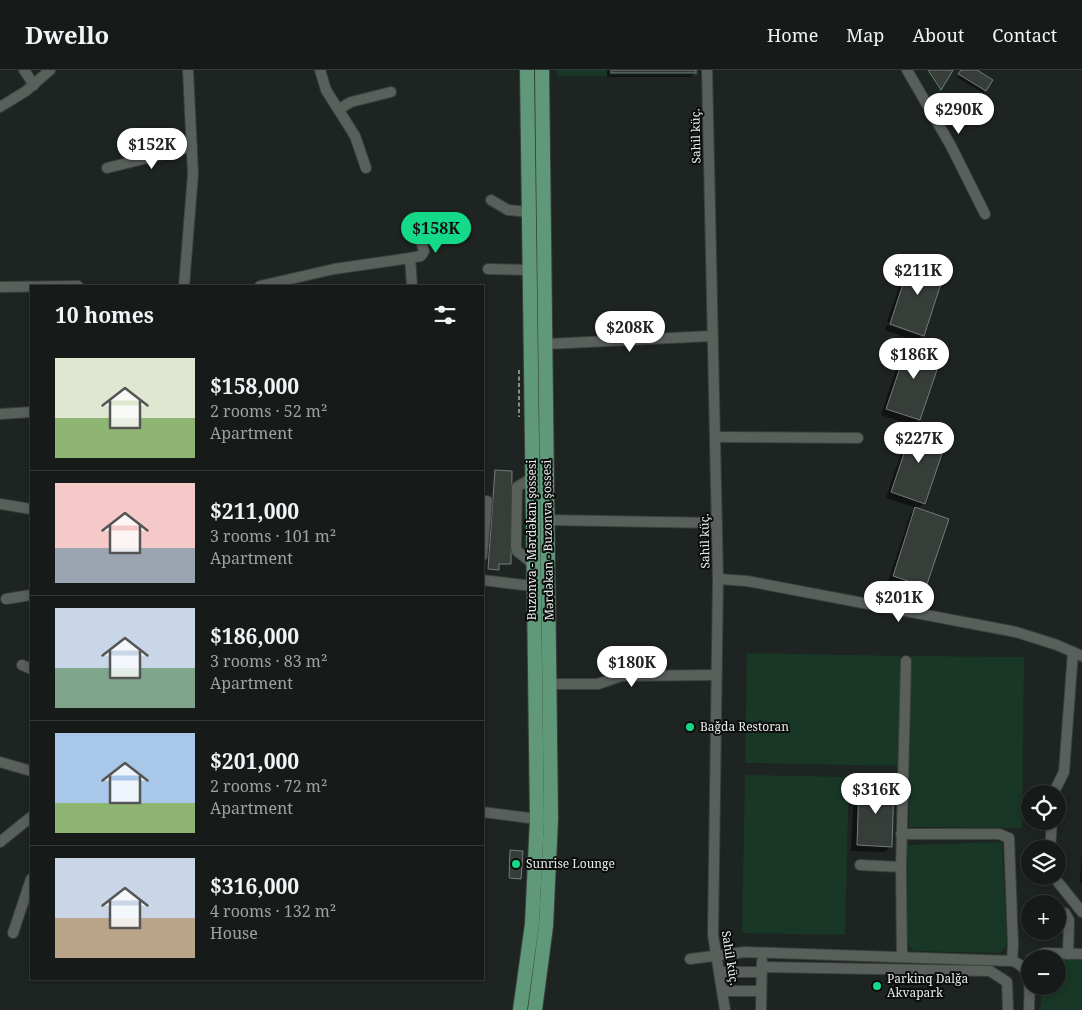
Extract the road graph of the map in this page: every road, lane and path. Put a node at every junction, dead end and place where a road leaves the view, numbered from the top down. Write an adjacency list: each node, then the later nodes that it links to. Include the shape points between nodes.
1 (24, 70): 9 (street)
2 (50, 70): 9 (street)
3 (188, 70): 13 (street)
4 (320, 70): 12 (street, via 326,90)
5 (527, 70): 17 (main road, Buzonva - Mərdəkan şossesi)
6 (542, 70): 29 (main road, Mərdəkan - Buzonva şossesi)
7 (707, 70): 28 (street, Sahil küç.)
8 (907, 70): 18 (street)
9 (34, 85): 11 (street)
10 (391, 92): 12 (street, via 351,102)
11 (0, 107)
12 (339, 109): 15 (street, via 355,136)
13 (192, 148): 14 (street); 23 (street)
14 (107, 168)
15 (366, 168)
16 (491, 200): 17 (street, via 508,210)
17 (530, 212): 22 (main road, Buzonva - Mərdəkan şossesi)
18 (985, 214)
19 (417, 229): 20 (street, via 424,251 421,256)
20 (410, 258): 24 (street, via 334,269); 25 (street)
21 (488, 269): 22 (street)
22 (531, 270): 42 (main road, Buzonva - Mərdəkan şossesi)
23 (184, 285)
24 (264, 285)
25 (412, 285)
26 (0, 287): 27 (street)
27 (30, 287)
28 (712, 336): 29 (street); 32 (street, Sahil küç.)
29 (547, 344): 37 (main road, Mərdəkan - Buzonva şossesi)
30 (30, 412): 31 (street)
31 (1, 414)
32 (715, 437): 33 (street); 38 (street, Sahil küç.)
33 (858, 438)
34 (487, 501): 39 (street)
35 (0, 504): 36 (street)
36 (30, 509)
37 (547, 520): 38 (street); 48 (main road, Mərdəkan - Buzonva şossesi)
38 (717, 522): 40 (street, Sahil küç.)
39 (484, 534)
40 (718, 579): 45 (street, via 747,581 1016,632); 47 (street, Sahil küç.)
41 (484, 580): 42 (street)
42 (532, 586): 54 (main road, Buzonva - Mərdəkan şossesi)
43 (30, 595): 44 (street)
44 (6, 599)
45 (1078, 654): 51 (street, via 1064,772)
46 (906, 661): 55 (street)
47 (716, 676): 48 (street, via 621,676 598,684); 65 (street, Sahil küç., via 713,928)
48 (549, 684): 78 (main road, Mərdəkan - Buzonva şossesi, via 550,876)
49 (0, 762): 50 (street)
50 (30, 771)
51 (1058, 785)
52 (484, 812): 54 (street)
53 (30, 817): 56 (street)
54 (537, 818): 77 (main road, Buzonva - Mərdəkan şossesi, via 532,914)
55 (901, 834): 58 (street); 70 (street, via 999,834 1009,838)
56 (0, 842)
57 (860, 865): 58 (street)
58 (901, 867): 68 (street)
59 (30, 882): 63 (street)
60 (1060, 885): 61 (street)
61 (1082, 912)
62 (1066, 914): 66 (street, via 1070,920)
63 (13, 933)
64 (762, 953): 65 (street); 68 (street); 72 (street)
65 (716, 954): 69 (street); 73 (street, Sahil küç.)
66 (1068, 954): 67 (street)
67 (1082, 954)
68 (902, 957): 70 (street)
69 (690, 958)
70 (1012, 961): 71 (street)
71 (1021, 962)
72 (762, 969): 73 (street); 75 (street); 81 (street, via 990,971 1007,982)
73 (719, 972): 74 (street, Sahil küç.)
74 (723, 991): 75 (street); 79 (street, Sahil küç.)
75 (762, 991): 80 (street)
76 (1029, 995): 82 (street)
77 (520, 1010)
78 (535, 1010)
79 (725, 1010)
80 (761, 1010)
81 (1008, 1010)
82 (1029, 1010)

